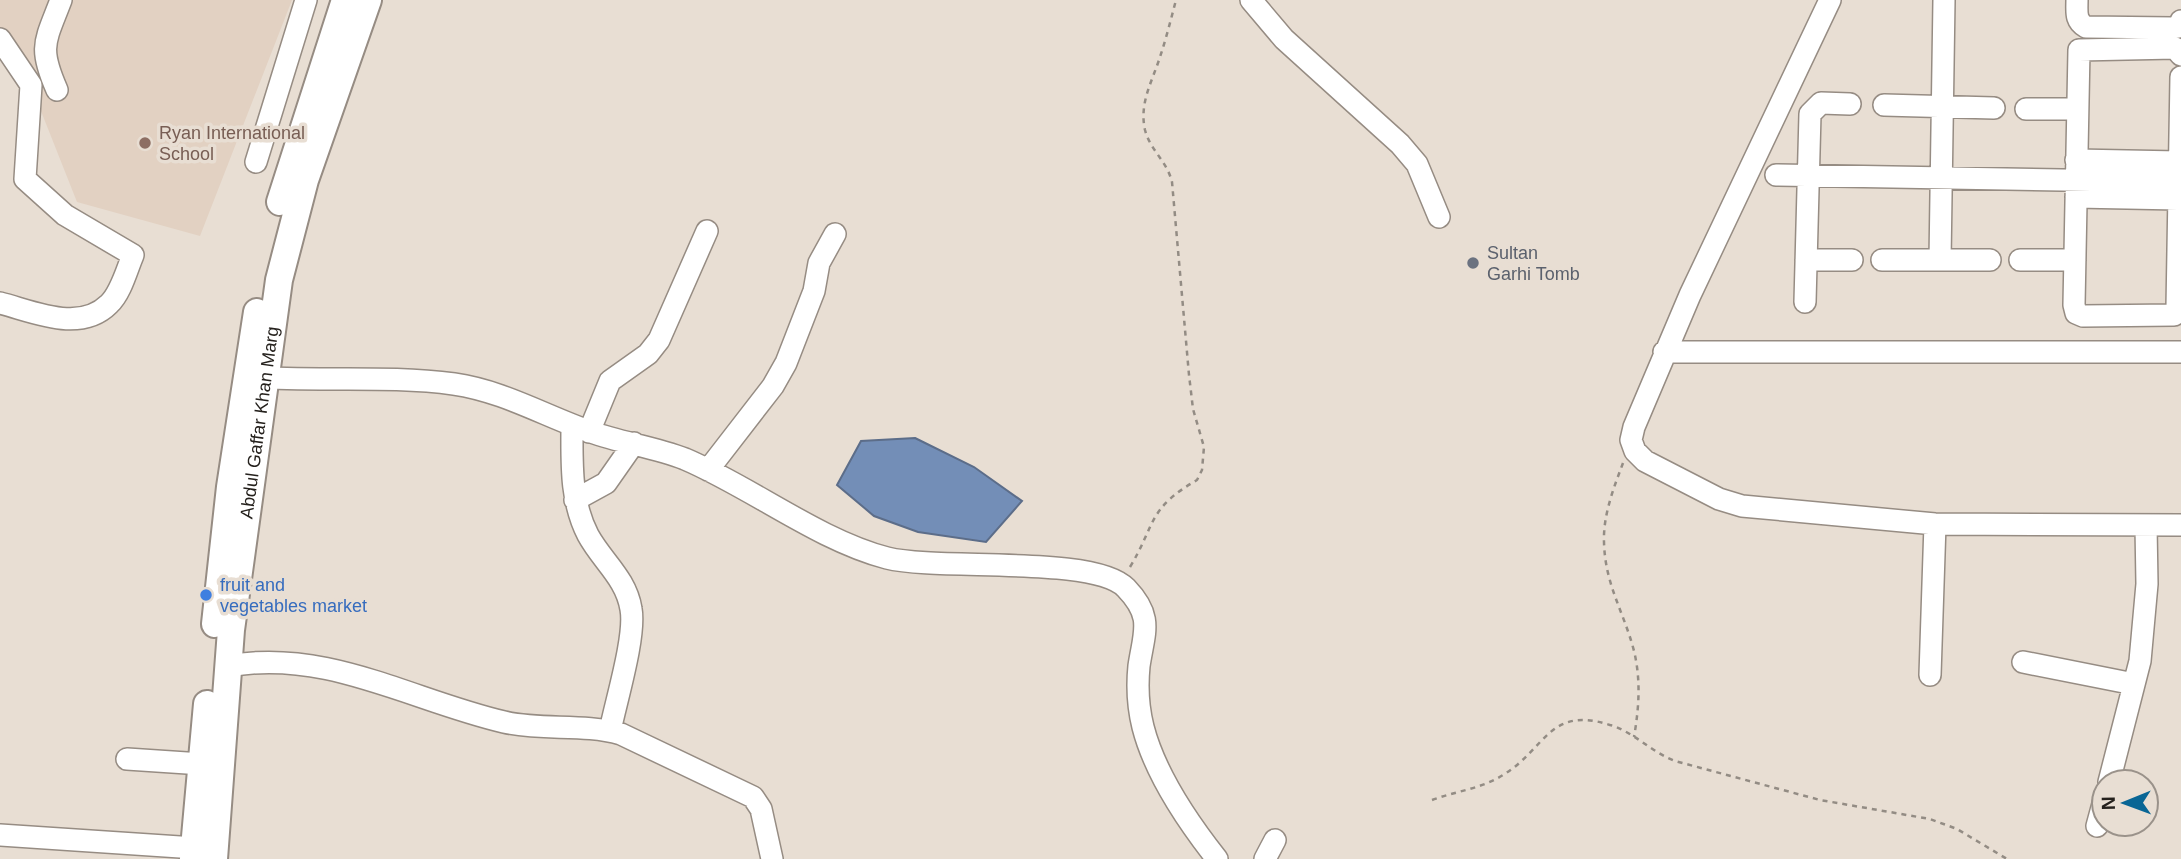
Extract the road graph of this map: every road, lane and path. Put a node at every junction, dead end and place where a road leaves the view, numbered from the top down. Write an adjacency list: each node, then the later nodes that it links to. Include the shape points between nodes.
1 (61, 0): 14 (street, via 43,46)
2 (306, 0): 21 (street)
3 (345, 0): 41 (main road, Abdul Gaffar Khan Marg, via 281,201)
4 (368, 0): 41 (main road, Abdul Gaffar Khan Marg, via 289,235)
5 (1176, 0): 50 (path, via 1145,95 1143,116 1149,141 1165,162 1172,182 1189,375 1204,459 1197,480 1167,498 1153,518)
6 (1251, 0): 27 (street, via 1284,39 1400,144 1417,164)
7 (1830, 0): 39 (street)
8 (1944, 0): 17 (street)
9 (2077, 0): 10 (street, via 2079,23 2086,27 2173,28)
10 (2181, 21)
11 (0, 39): 38 (street, via 31,85 25,179 65,215 133,255 111,303 92,317 75,321)
12 (2181, 55): 20 (street, via 2175,48 2079,50)
13 (2181, 77): 26 (street)
14 (57, 90)
15 (1850, 104): 23 (street, via 1821,103 1812,109)
16 (1884, 105): 17 (street)
17 (1942, 106): 18 (street); 24 (street)
18 (1994, 108)
19 (2026, 109): 20 (street)
20 (2077, 109): 25 (street)
21 (256, 162)
22 (1776, 175): 23 (street)
23 (1809, 175): 24 (street); 30 (street)
24 (1941, 177): 25 (street); 33 (street)
25 (2076, 179): 26 (street); 36 (street)
26 (2179, 181): 36 (street, via 2174,315 2076,313)
27 (1439, 217)
28 (707, 231): 42 (street, via 659,340 648,354 610,381)
29 (835, 234): 45 (street, via 819,263 814,291 786,363)
30 (1806, 260): 31 (street); 37 (street)
31 (1852, 260)
32 (1882, 260): 33 (street)
33 (1940, 260): 34 (street)
34 (1990, 260)
35 (2020, 260): 36 (street)
36 (2075, 260)
37 (1805, 302)
38 (0, 303)
39 (1664, 352): 40 (street); 43 (street)
40 (2181, 352)
41 (256, 377): 42 (street, via 456,384 511,399); 52 (main road, Abdul Gaffar Khan Marg); 58 (main road, Abdul Gaffar Khan Marg, via 220,566)
42 (580, 428): 44 (street); 46 (street, via 572,481)
43 (1631, 440): 47 (street, via 1634,452 1645,461 1719,499 1761,509); 56 (path, via 1606,519 1604,544 1607,572 1639,681)
44 (634, 443): 45 (street); 46 (street, via 606,482)
45 (708, 470): 50 (street, via 840,540 887,558 1074,571)
46 (575, 500): 55 (street, via 589,537 618,574 631,609)
47 (1935, 524): 49 (street); 53 (street)
48 (2181, 525): 49 (street)
49 (2146, 526): 54 (street, via 2146,596)
50 (1121, 582): 65 (street, via 1138,601 1147,626 1138,678 1144,729 1179,803)
51 (2023, 662): 54 (street)
52 (229, 666): 55 (street, via 302,665 402,689 505,722); 63 (main road, Abdul Gaffar Khan Marg)
53 (1930, 675)
54 (2134, 684): 59 (street)
55 (610, 731): 64 (street, via 753,797 763,815)
56 (1634, 737): 60 (path, via 1594,720 1565,720 1502,776); 67 (path, via 1663,757 1694,767 1820,800 1930,819 1957,829)
57 (127, 758): 58 (street)
58 (202, 764): 63 (main road, Abdul Gaffar Khan Marg)
59 (2113, 768)
60 (1433, 800)
61 (1, 833): 63 (street)
62 (1275, 840): 66 (street)
63 (201, 856)
64 (772, 859)
65 (1217, 859)
66 (1265, 859)
67 (2007, 859)

